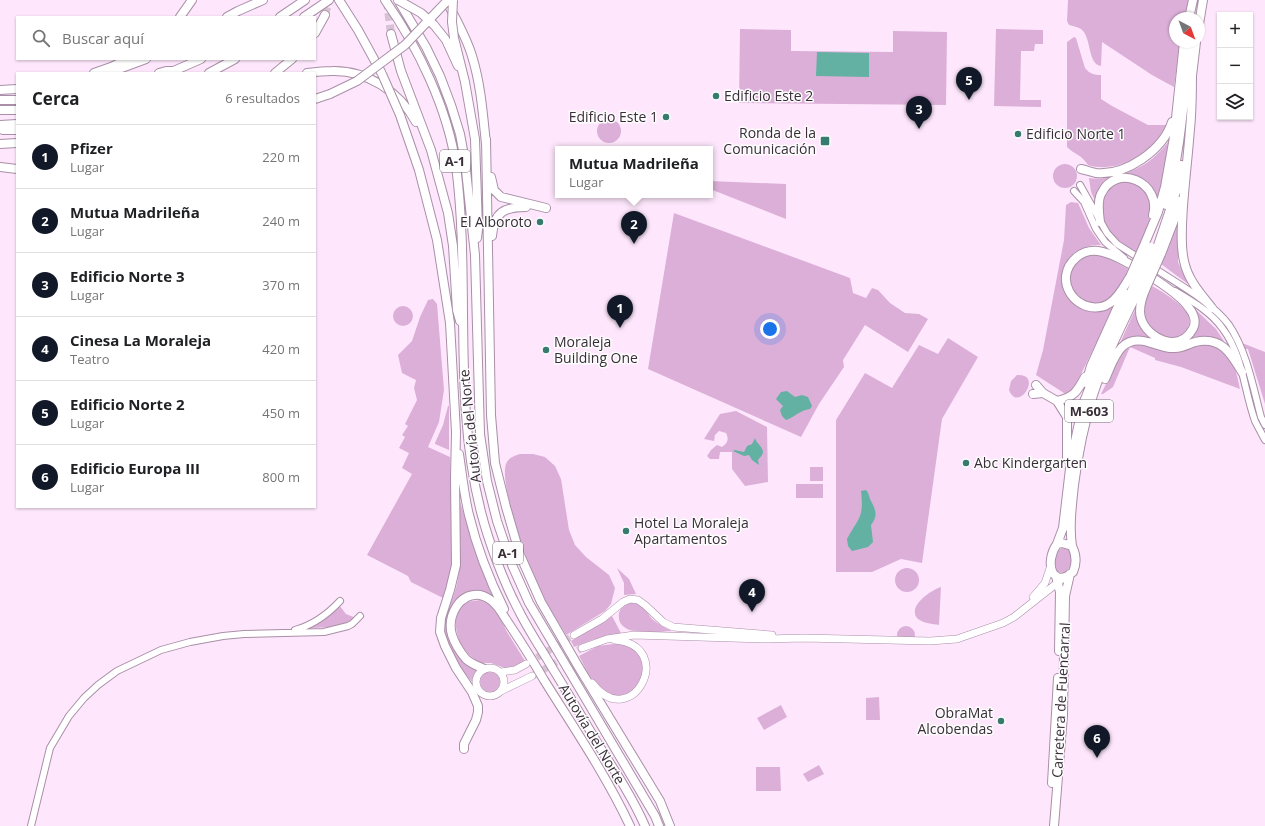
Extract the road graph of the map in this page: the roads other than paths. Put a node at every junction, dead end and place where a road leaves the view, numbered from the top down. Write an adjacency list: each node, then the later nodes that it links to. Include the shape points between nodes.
1 (192, 0): 17 (highway)
2 (264, 0): 18 (highway)
3 (305, 0): 19 (highway)
4 (329, 0): 20 (highway)
5 (339, 0): 62 (highway, bridge, via 382,74 400,116 420,170)
6 (384, 0): 70 (highway, Autovía del Norte / A-1, via 417,53 430,81 450,139 456,165 459,200)
7 (398, 0): 38 (highway, bridge, via 421,13 434,25 446,40); 64 (highway, Autovía del Norte / A-1, via 440,76 460,134)
8 (447, 0): 41 (highway, bridge, via 405,45 381,64 357,81); 51 (highway, via 472,56 481,94)
9 (453, 0): 38 (highway, bridge, via 454,38)
10 (1193, 0): 13 (highway)
11 (1197, 0): 14 (highway)
12 (1203, 0): 15 (highway)
13 (1190, 12)
14 (1194, 12)
15 (1201, 12)
16 (325, 15): 21 (highway)
17 (181, 16)
18 (229, 16)
19 (281, 16)
20 (306, 16)
21 (316, 31)
22 (391, 34): 58 (highway, via 401,71)
23 (1183, 48): 46 (highway)
24 (1189, 48): 63 (highway, M-603, via 1171,188)
25 (1195, 48): 31 (highway, M-603)
26 (126, 60): 32 (highway)
27 (143, 60): 33 (highway)
28 (199, 60): 34 (highway)
29 (233, 60): 35 (highway)
30 (291, 60): 36 (highway)
31 (1192, 71): 57 (highway, via 1191,127); 63 (highway, M-603, via 1177,189)
32 (97, 72)
33 (111, 72)
34 (172, 72)
35 (211, 72)
36 (276, 72)
37 (316, 72): 58 (highway, via 333,70 362,75 392,92 405,104 416,121)
38 (465, 82): 64 (highway, via 475,139 478,229)
39 (16, 89): 40 (highway)
40 (0, 90)
41 (316, 99)
42 (0, 100): 43 (highway)
43 (16, 100)
44 (0, 110): 45 (highway)
45 (16, 110)
46 (1176, 112): 55 (highway, via 1162,142 1133,165 1097,173); 63 (highway, via 1174,137)
47 (16, 124): 48 (highway)
48 (0, 125)
49 (0, 130): 50 (highway)
50 (16, 130)
51 (486, 139): 65 (highway); 65 (highway, via 491,184 497,194 505,199 546,208 513,207 500,214 492,230)
52 (16, 143): 53 (highway)
53 (0, 144)
54 (0, 167): 56 (highway)
55 (1081, 168)
56 (16, 169)
57 (1185, 178): 63 (highway, via 1176,215); 69 (highway, via 1182,219 1184,260 1188,275)
58 (440, 180): 70 (highway, via 453,246 457,310)
59 (1080, 185): 61 (street)
60 (1074, 191): 67 (street, via 1084,202 1105,242)
61 (1100, 222): 63 (highway, via 1100,195 1107,185 1117,179 1138,180 1152,194); 69 (street, via 1117,244)
62 (433, 225): 66 (highway); 79 (highway, via 450,324)
63 (1153, 249): 68 (highway, bridge); 68 (highway, M-603, bridge)
64 (475, 255): 105 (highway, Autovía del Norte / A-1, via 480,434 496,521 529,603)
65 (489, 264): 98 (highway, via 491,416 506,507 520,554 541,602)
66 (437, 265)
67 (1149, 275): 68 (highway, via 1189,307 1195,324 1188,336 1179,342 1169,342 1150,332 1141,318); 68 (highway, via 1111,254 1089,251 1074,260 1066,276 1071,294 1087,307 1098,308 1109,304); 72 (street, via 1191,300 1223,328 1235,350)
68 (1138, 283): 71 (highway); 77 (highway, M-603, via 1099,364)
69 (1212, 308): 78 (street, via 1229,325 1240,348)
70 (463, 337): 106 (highway, Autovía del Norte / A-1, via 472,463 481,512 497,561 518,610 628,792)
71 (1091, 366): 76 (highway, via 1077,392 1072,397); 77 (highway, via 1084,387)
72 (1242, 372): 77 (highway, via 1233,356 1218,343 1196,342 1176,348 1165,348 1140,340 1130,342 1120,348 1099,392); 80 (street, via 1255,421)
73 (1036, 385): 74 (highway)
74 (1044, 393): 75 (highway); 76 (highway)
75 (1033, 394)
76 (1057, 401): 81 (highway, via 1067,421)
77 (1087, 403): 81 (highway, M-603, via 1071,460); 83 (highway, M-603, via 1070,515)
78 (1265, 425)
79 (456, 432): 94 (highway, via 468,514 479,551 492,586); 96 (highway, via 456,566 441,618 440,632)
80 (1265, 440)
81 (1067, 488): 82 (highway, M-603, via 1063,528)
82 (1057, 544): 83 (highway); 84 (highway, M-603, via 1051,555)
83 (1072, 546): 85 (highway, M-603, via 1075,551 1075,567)
84 (1050, 568): 86 (highway); 89 (main road, via 1045,583 1036,594 1018,610)
85 (1068, 576): 86 (highway); 113 (highway, Carretera de Fuencarral / M-603, via 1065,596 1063,715)
86 (1057, 579): 89 (main road, via 1014,617); 112 (highway, Carretera de Fuencarral, via 1060,598 1059,668)
87 (340, 601): 90 (street, via 321,618 304,627)
88 (360, 616): 90 (street, via 352,624 324,632)
89 (987, 629): 92 (main road, via 957,639 930,641)
90 (286, 632): 107 (street, via 224,636 161,650 117,671 98,685 69,716 50,748)
91 (574, 635): 92 (main road, via 602,619 620,604 638,600 663,622 673,627)
92 (804, 638): 93 (main road, via 634,635)
93 (607, 640): 95 (main road); 98 (main road, via 624,641 635,645 641,653 646,663 646,674 637,691 621,699 604,696)
94 (521, 642): 99 (highway, via 495,603 480,595 464,598 453,611 452,634 466,660); 108 (highway, via 603,774)
95 (582, 648)
96 (448, 654): 102 (highway, via 462,674); 104 (highway, via 478,706 476,720)
97 (526, 664): 100 (main road, via 515,670)
98 (578, 666): 111 (highway, via 660,801)
99 (484, 668): 100 (main road, via 490,667); 102 (main road, via 476,679)
100 (501, 672): 103 (main road, via 505,682)
101 (532, 676): 103 (main road)
102 (476, 686): 103 (main road, via 485,696 496,695)
103 (501, 691)
104 (464, 749)
105 (656, 816): 109 (highway, Autovía del Norte / A-1); 110 (highway)
106 (644, 824)
107 (31, 826)
108 (630, 826)
109 (659, 826)
110 (663, 826)
111 (670, 826)
112 (1050, 826)
113 (1054, 826)

